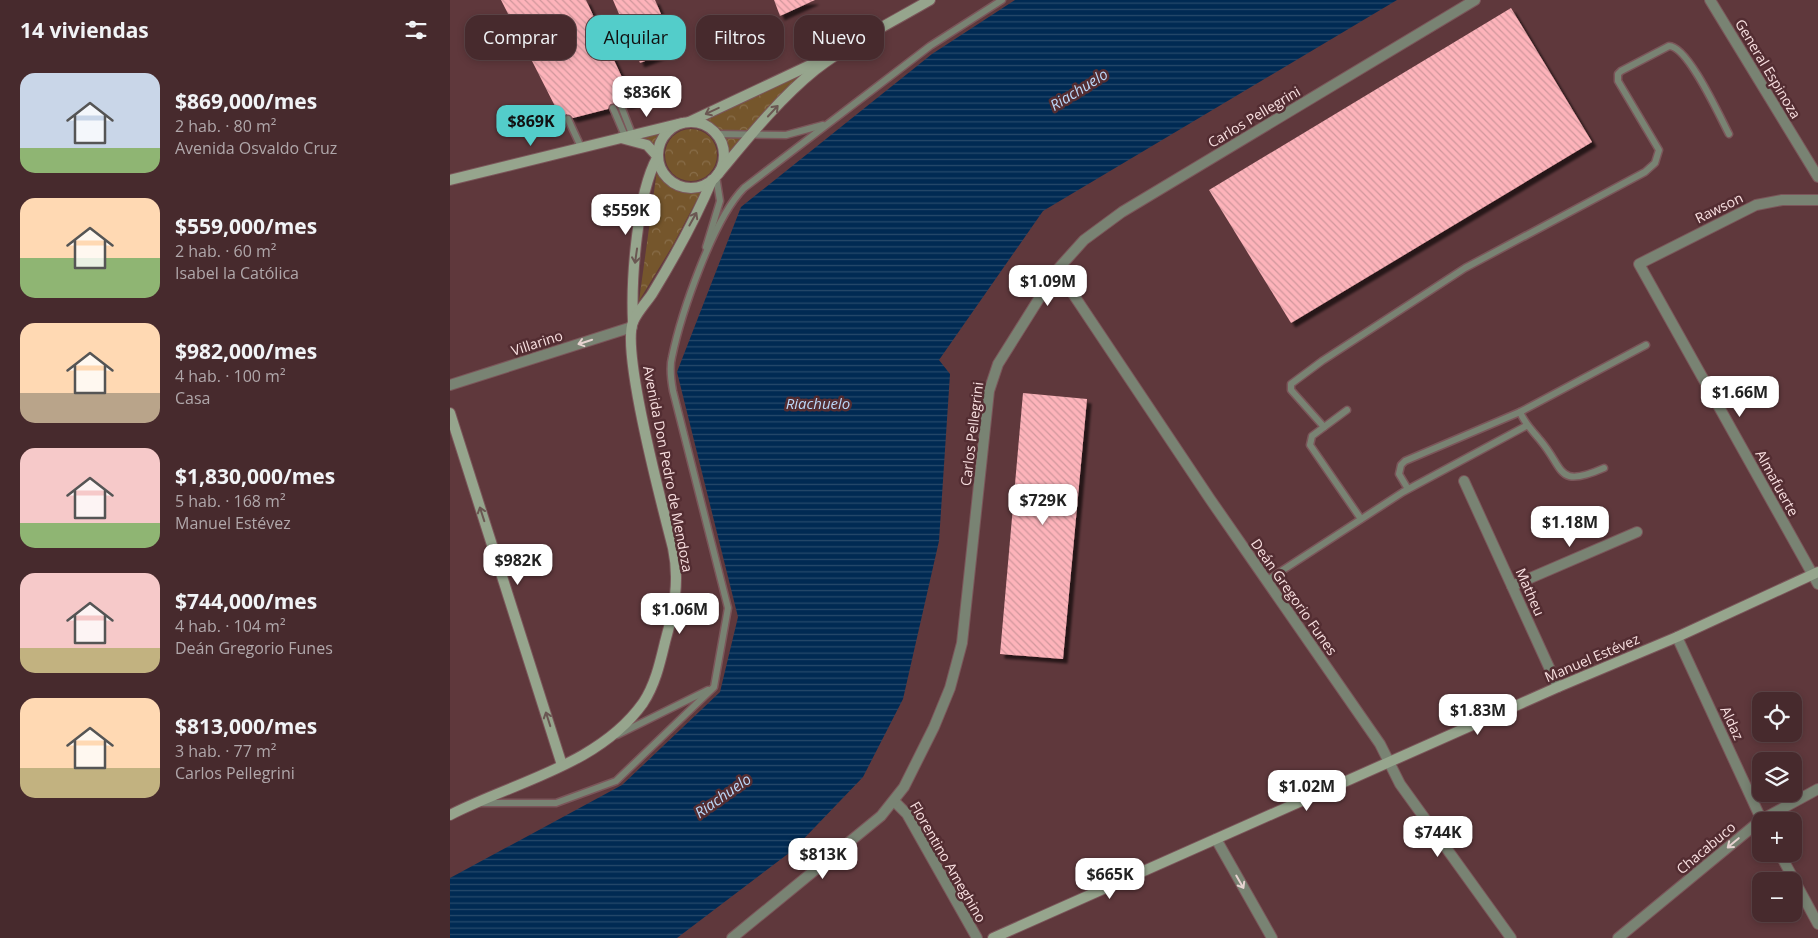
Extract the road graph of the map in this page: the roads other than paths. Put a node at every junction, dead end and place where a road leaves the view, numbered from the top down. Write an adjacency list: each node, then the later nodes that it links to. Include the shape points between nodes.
1 (930, 0): 5 (main road)
2 (1002, 0): 12 (lane, via 930,46)
3 (1475, 0): 24 (street, Carlos Pellegrini, via 1122,212 1084,240)
4 (1710, 0): 20 (street, General Espinoza)
5 (884, 27)
6 (821, 60): 11 (main road, one-way to 11)
7 (831, 60): 16 (main road, one-way to 7, via 809,75)
8 (621, 106): 15 (lane)
9 (613, 108): 15 (lane)
10 (568, 119): 17 (lane)
11 (685, 123): 13 (main road, via 704,125); 15 (main road); 18 (main road, via 664,136)
12 (827, 124): 16 (lane, via 786,135); 25 (lane, via 737,195)
13 (716, 134): 16 (lane); 19 (main road, via 724,154)
14 (1729, 134): 33 (lane, via 1702,84 1681,51 1674,46 1620,71 1618,80 1659,150 1655,163 1645,172 1465,268 1291,384 1290,390)
15 (625, 136): 17 (main road); 18 (main road, via 647,145)
16 (750, 136): 19 (main road)
17 (581, 147): 21 (main road)
18 (658, 157): 19 (main road, via 663,174 681,187 698,187); 26 (main road, Avenida Don Pedro de Mendoza, one-way to 26, via 646,187 632,285)
19 (715, 177): 25 (lane, via 720,190 719,206); 26 (main road, one-way to 19, via 656,287)
20 (1818, 178)
21 (450, 180)
22 (1818, 200): 23 (street, Rawson, via 1782,200 1756,206)
23 (1639, 264): 39 (street, Almafuerte)
24 (1056, 270): 40 (street, Deán Gregorio Funes); 50 (street, Carlos Pellegrini, via 993,375 960,656 934,727)
25 (697, 277): 44 (lane, via 672,357 671,376 728,608)
26 (632, 324): 28 (street, Villarino, one-way to 28); 46 (main road, Avenida Don Pedro de Mendoza, via 630,342 634,372 676,560 676,596 651,688 631,717)
27 (1646, 345): 30 (lane)
28 (450, 385)
29 (1347, 410): 33 (lane)
30 (1520, 412): 32 (lane); 36 (lane, via 1406,461 1401,465 1399,474)
31 (450, 413): 48 (main road, one-way to 31)
32 (1526, 426): 34 (lane, via 1564,473 1574,478 1584,477); 36 (lane)
33 (1324, 427): 37 (lane, via 1312,436 1310,446)
34 (1604, 468)
35 (1464, 481): 42 (street, Matheu)
36 (1408, 489): 37 (lane)
37 (1361, 519): 40 (lane)
38 (1637, 532): 42 (street)
39 (1816, 573): 41 (street, Almafuerte); 43 (main road, Manuel Estévez)
40 (1266, 581): 47 (street, Deán Gregorio Funes, via 1380,744)
41 (1818, 584)
42 (1512, 586): 45 (street, Matheu)
43 (1677, 637): 45 (main road, Manuel Estévez); 52 (street, Aldaz)
44 (714, 687): 46 (lane); 51 (lane, via 616,781 556,803)
45 (1558, 687): 47 (main road, Manuel Estévez)
46 (599, 744): 48 (main road, Avenida Don Pedro de Mendoza)
47 (1389, 763): 56 (main road, Manuel Estévez); 63 (street, Deán Gregorio Funes, via 1400,784)
48 (562, 765): 51 (main road, Avenida Don Pedro de Mendoza)
49 (1818, 789): 53 (street, Chacabuco)
50 (894, 801): 59 (street, Carlos Pellegrini, via 867,829); 60 (street, Florentino Ameghino, via 907,814)
51 (477, 803): 54 (main road, Avenida Don Pedro de Mendoza)
52 (1758, 812)
53 (1776, 812)
54 (450, 815)
55 (1752, 828): 64 (street, Chacabuco, one-way to 64)
56 (1216, 839): 61 (main road, Manuel Estévez); 62 (street, one-way to 62)
57 (1784, 862): 58 (street)
58 (1818, 924)
59 (732, 938)
60 (977, 938)
61 (993, 938)
62 (1272, 938)
63 (1511, 938)
64 (1618, 938)

